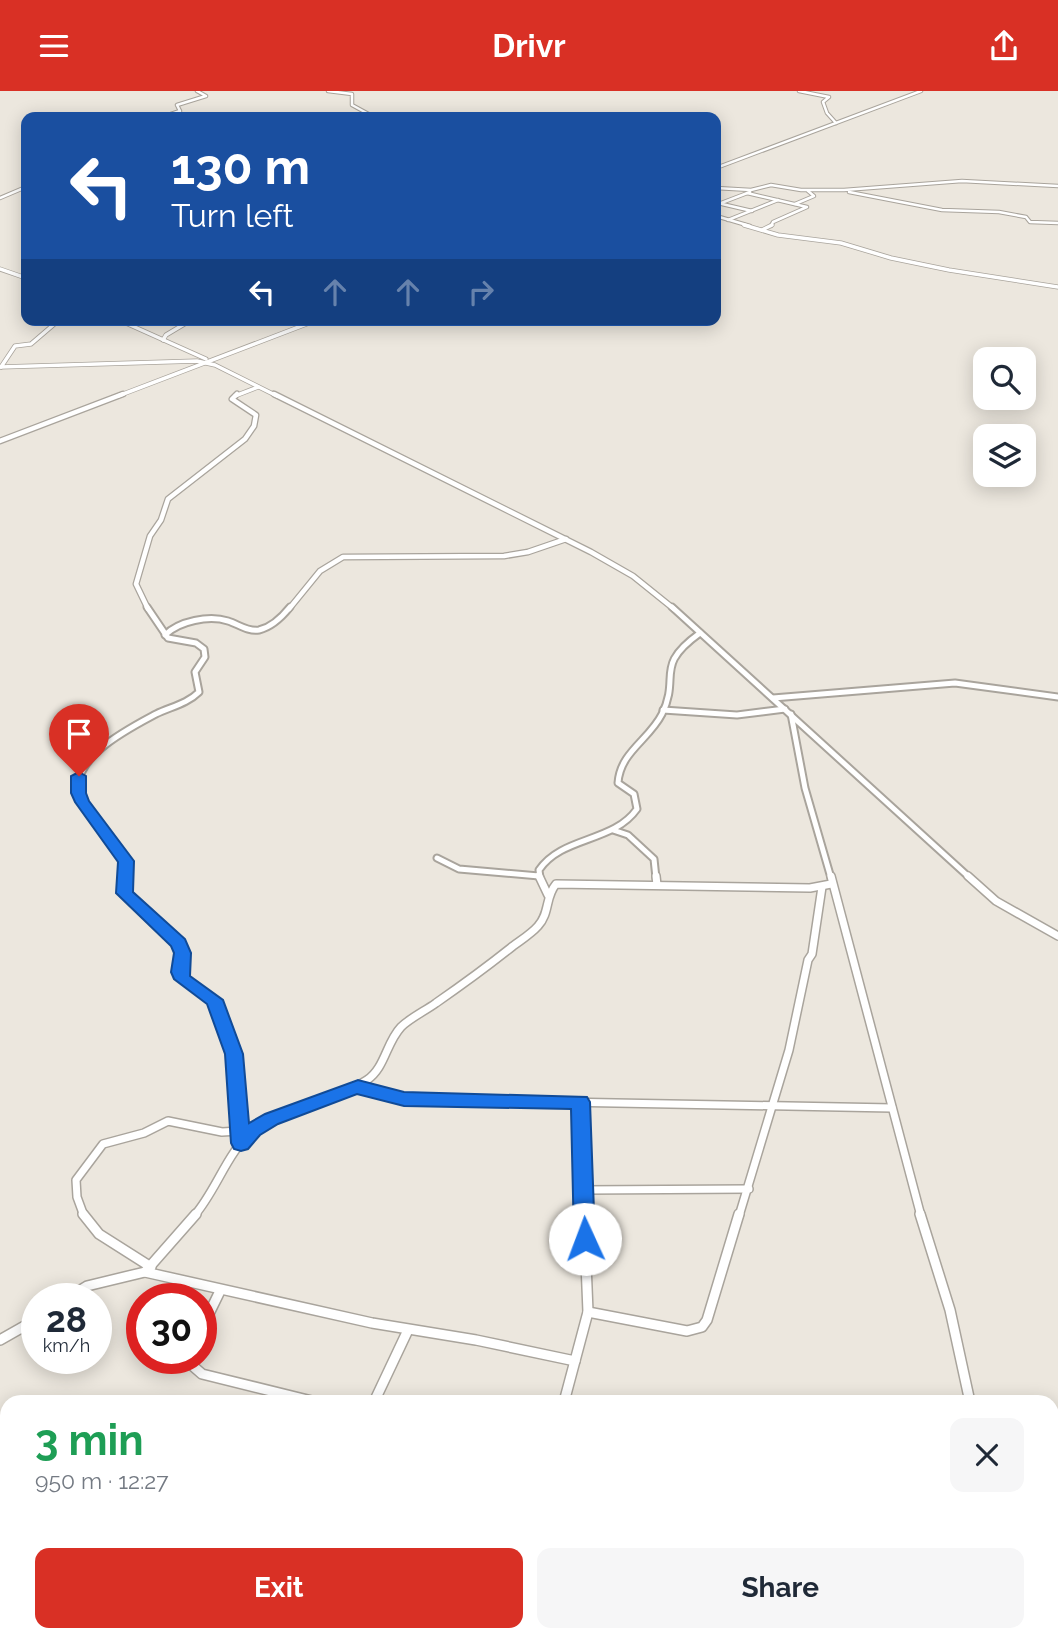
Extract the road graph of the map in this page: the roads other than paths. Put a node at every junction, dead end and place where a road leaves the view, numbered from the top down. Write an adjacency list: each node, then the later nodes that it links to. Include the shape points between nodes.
1 (197, 91): 5 (street, via 206,96 180,104)
2 (328, 91): 6 (street, via 352,94 352,105)
3 (799, 91): 7 (street, via 829,97 823,102)
4 (921, 91): 7 (street)
5 (177, 112)
6 (365, 112)
7 (836, 123): 8 (street)
8 (721, 167)
9 (1058, 186): 13 (street, via 962,181)
10 (721, 188): 12 (street)
11 (21, 189): 16 (street)
12 (754, 190): 14 (street, via 771,184); 15 (street)
13 (840, 190): 14 (street); 24 (street, via 932,208 1002,212 1031,222)
14 (808, 191): 19 (street, via 814,196)
15 (747, 193): 17 (street); 18 (street)
16 (0, 198)
17 (778, 200): 19 (street); 21 (street)
18 (721, 203)
19 (795, 204): 25 (street, via 807,208)
20 (721, 205): 21 (street)
21 (752, 211): 23 (street)
22 (721, 218): 23 (street)
23 (728, 220): 25 (street)
24 (1058, 223)
25 (762, 230): 28 (street)
26 (0, 269): 27 (street)
27 (21, 276)
28 (1058, 287)
29 (49, 326): 35 (street, via 31,344 15,346)
30 (132, 326): 33 (street)
31 (181, 326): 33 (street)
32 (302, 326): 34 (street)
33 (163, 340): 34 (street)
34 (209, 362): 35 (street); 36 (street); 37 (street)
35 (0, 367)
36 (258, 387): 38 (street); 40 (street, via 232,399 256,415 249,434 168,499 150,536 136,584)
37 (0, 441)
38 (566, 539): 39 (street, via 634,576); 40 (street, via 504,556 343,557 322,570 265,628 249,629 217,619 182,624)
39 (701, 633): 42 (street); 43 (street, via 673,659)
40 (165, 635): 59 (street, via 204,649 205,657 195,672 199,692 106,744 81,769 78,793 125,859 125,893 179,943 183,979 214,1000 234,1054)
41 (1058, 697): 42 (street, via 955,683)
42 (773, 698): 44 (street)
43 (663, 710): 44 (street, via 737,715); 45 (street, via 639,739 617,779 636,798 634,813)
44 (788, 712): 50 (street); 54 (street, via 996,901)
45 (627, 821): 46 (street); 47 (street)
46 (613, 830): 47 (street); 49 (street, via 554,855 541,866)
47 (628, 835): 51 (street, via 654,859)
48 (436, 858): 49 (street, via 459,869)
49 (539, 876): 53 (street)
50 (831, 884): 52 (street); 58 (street)
51 (657, 885): 52 (street); 53 (street, via 560,883)
52 (822, 887): 57 (street, via 812,954)
53 (549, 895): 55 (street, via 548,911 538,926 401,1027 377,1072)
54 (1058, 936)
55 (358, 1087): 56 (street, via 404,1099); 60 (street, via 272,1119)
56 (580, 1102): 57 (street); 62 (street)
57 (772, 1105): 58 (street); 61 (street)
58 (892, 1108): 76 (street, via 961,1351)
59 (239, 1131): 60 (street); 63 (street, via 168,1121 103,1144 76,1181 79,1213)
60 (241, 1143): 63 (street, via 206,1203)
61 (749, 1189): 62 (street); 67 (street, via 702,1327 687,1331)
62 (583, 1190): 67 (street)
63 (148, 1270): 64 (street); 65 (street)
64 (98, 1283)
65 (220, 1291): 66 (street); 69 (street)
66 (217, 1297)
67 (587, 1312): 71 (street)
68 (21, 1329): 70 (street)
69 (408, 1330): 71 (street); 74 (street)
70 (0, 1341)
71 (575, 1361): 75 (street)
72 (202, 1374): 73 (street)
73 (288, 1395)
74 (377, 1395)
75 (566, 1395)
76 (969, 1395)

